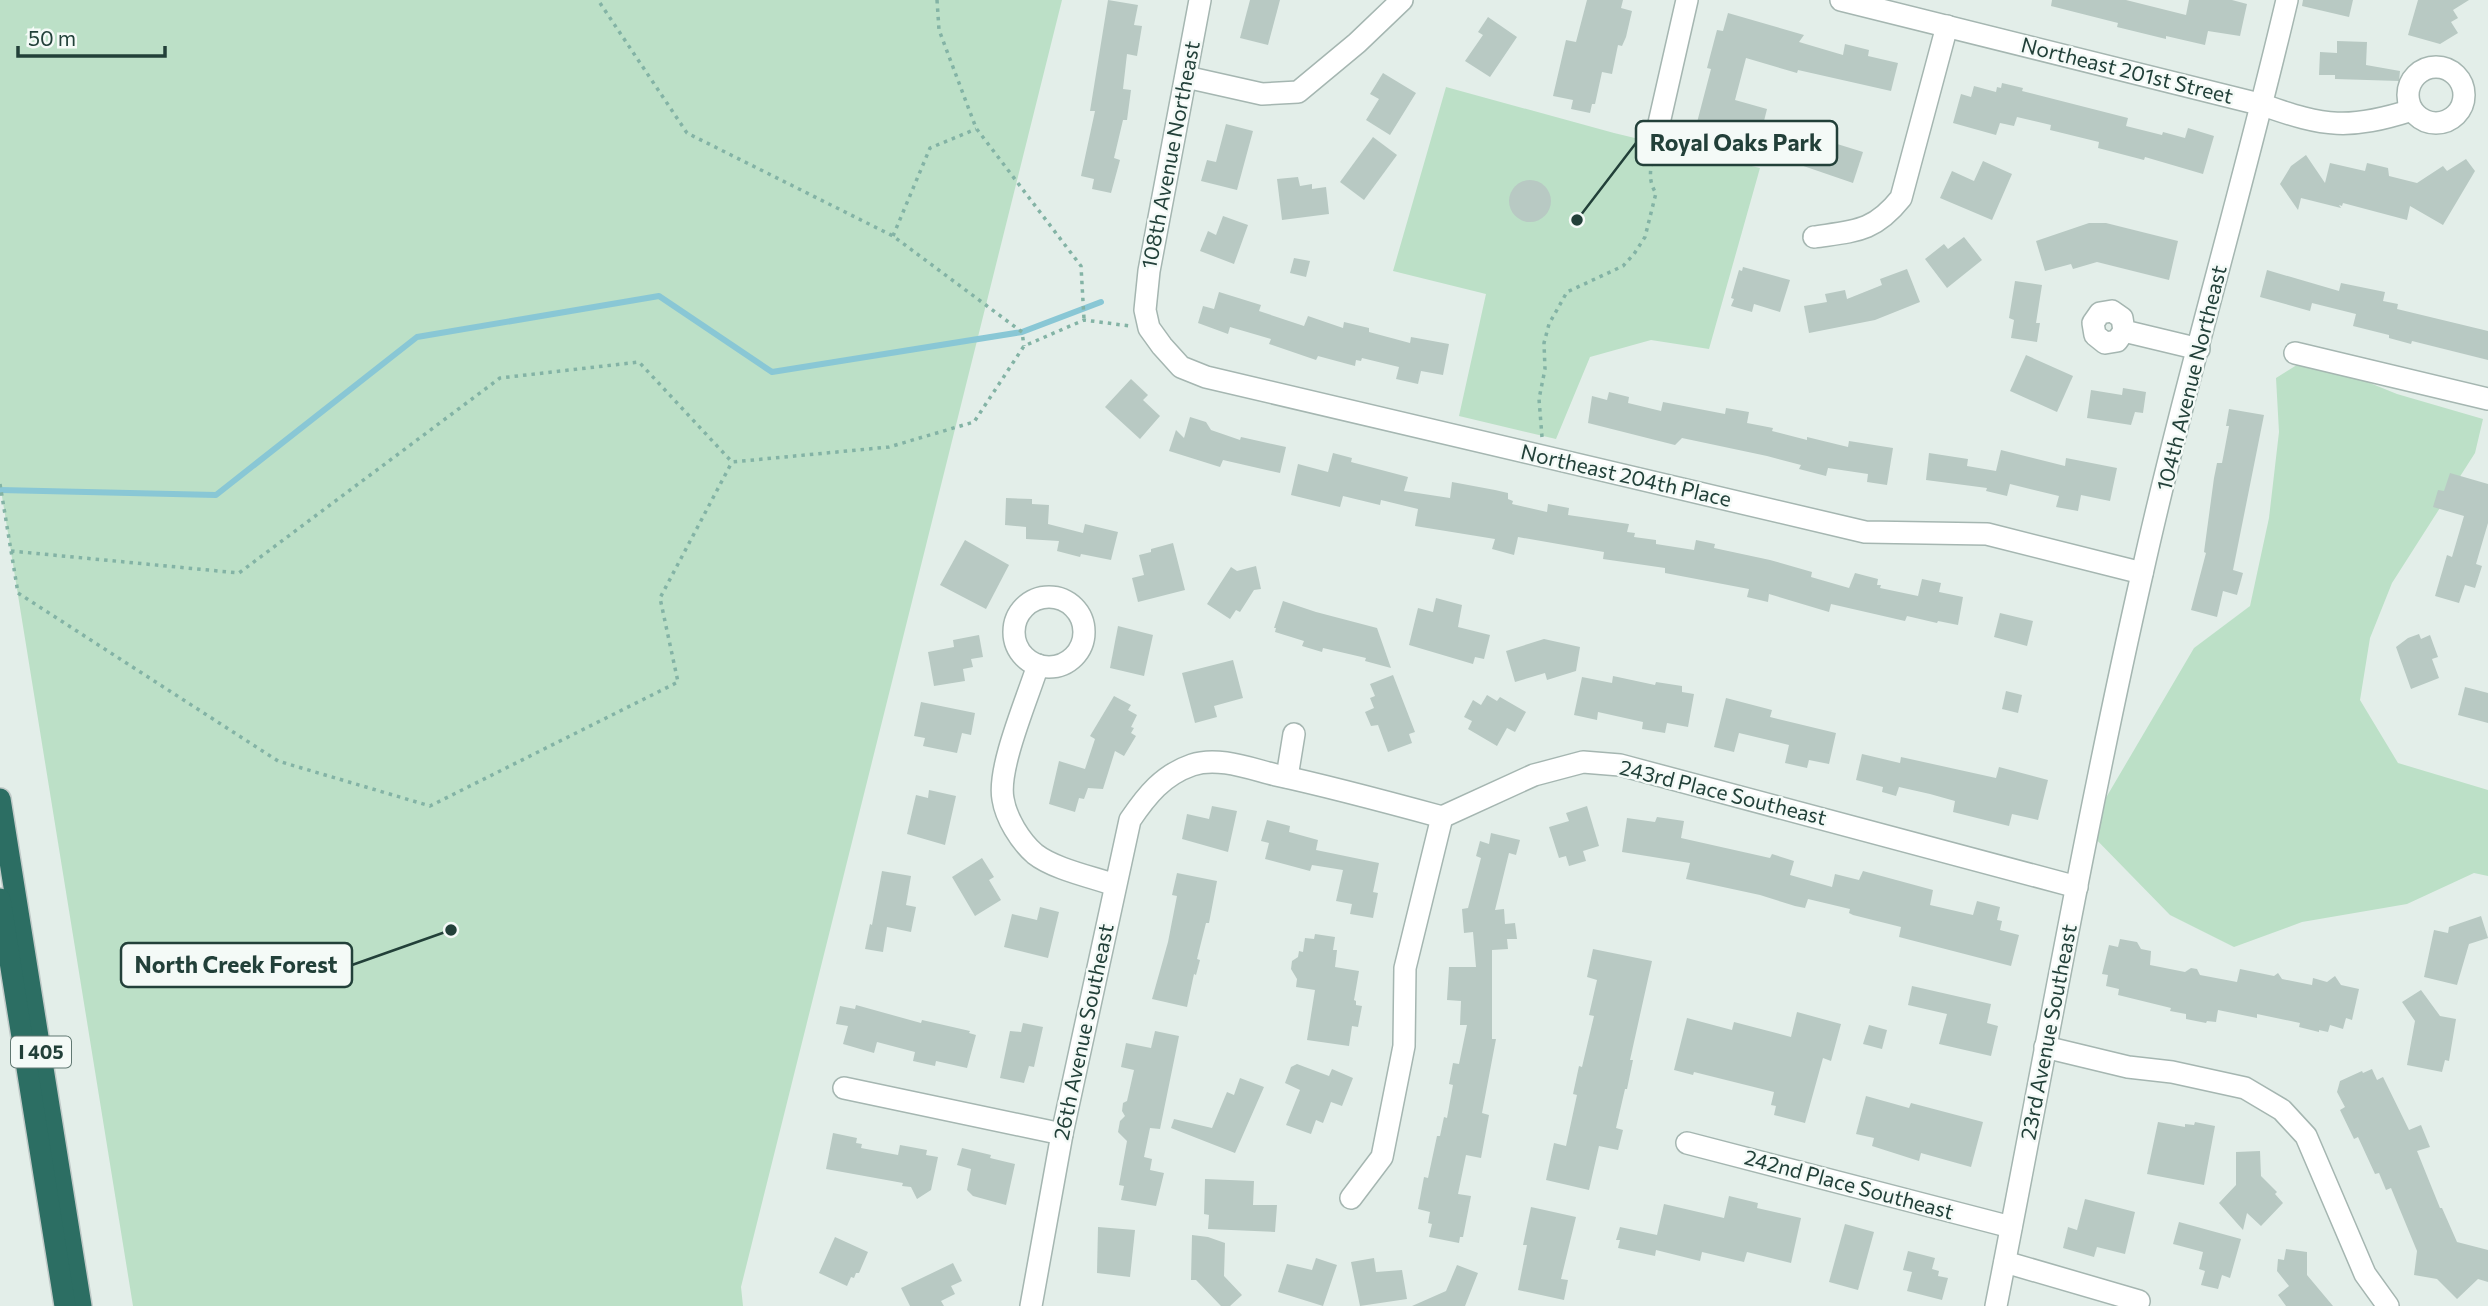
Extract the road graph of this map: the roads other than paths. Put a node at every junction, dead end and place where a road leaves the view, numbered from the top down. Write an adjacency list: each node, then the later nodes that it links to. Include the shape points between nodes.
1 (1200, 0): 7 (street, 108th Avenue Northeast)
2 (1402, 0): 7 (street, via 1298,92 1262,94)
3 (1687, 0): 10 (street)
4 (1841, 0): 6 (street, Northeast 201st Street)
5 (2287, 0): 8 (street, 104th Avenue Northeast)
6 (1947, 26): 8 (street, Northeast 201st Street); 11 (street, via 1901,198 1888,215 1864,230)
7 (1186, 76): 12 (street, 108th Avenue Northeast, via 1149,271)
8 (2263, 105): 9 (street, Northeast 201st Street, via 2298,118 2342,124 2381,120); 14 (street, 104th Avenue Northeast)
9 (2412, 110)
10 (1657, 132)
11 (1814, 237)
12 (1147, 319): 17 (street, Northeast 204th Place, via 1161,346 1181,366 1206,377 1865,532 1987,534)
13 (2124, 331): 14 (street)
14 (2199, 349): 17 (street, 104th Avenue Northeast)
15 (2295, 353): 16 (street)
16 (2488, 399)
17 (2142, 573): 20 (street, 104th Avenue Northeast)
18 (1038, 665): 24 (street, via 1004,766 1002,797 1009,819 1036,855)
19 (1294, 734): 21 (street)
20 (2103, 758): 25 (street, 23rd Avenue Southeast)
21 (1287, 777): 23 (street); 24 (street, 26th Avenue Southeast, via 1223,763 1195,764 1170,774 1147,794 1130,820)
22 (0, 799): 36 (highway, I 405)
23 (1441, 817): 25 (street, 243rd Place Southeast, via 1534,775 1583,762 1620,765); 31 (street, via 1405,968 1404,1046 1382,1157)
24 (1115, 885): 29 (street, 26th Avenue Southeast)
25 (2077, 887): 27 (street, 23rd Avenue Southeast)
26 (0, 900): 35 (highway, I 405)
27 (2045, 1047): 32 (street, 23rd Avenue Southeast); 39 (street, via 2245,1088 2282,1110 2306,1136 2365,1274)
28 (844, 1088): 29 (street)
29 (1062, 1134): 37 (street, 26th Avenue Southeast)
30 (1687, 1143): 32 (street, 242nd Place Southeast)
31 (1351, 1198)
32 (2011, 1227): 33 (street, 23rd Avenue Southeast)
33 (2005, 1262): 34 (street); 38 (street, 23rd Avenue Southeast)
34 (2139, 1301)
35 (65, 1306)
36 (81, 1306)
37 (1031, 1306)
38 (1996, 1306)
39 (2388, 1306)

